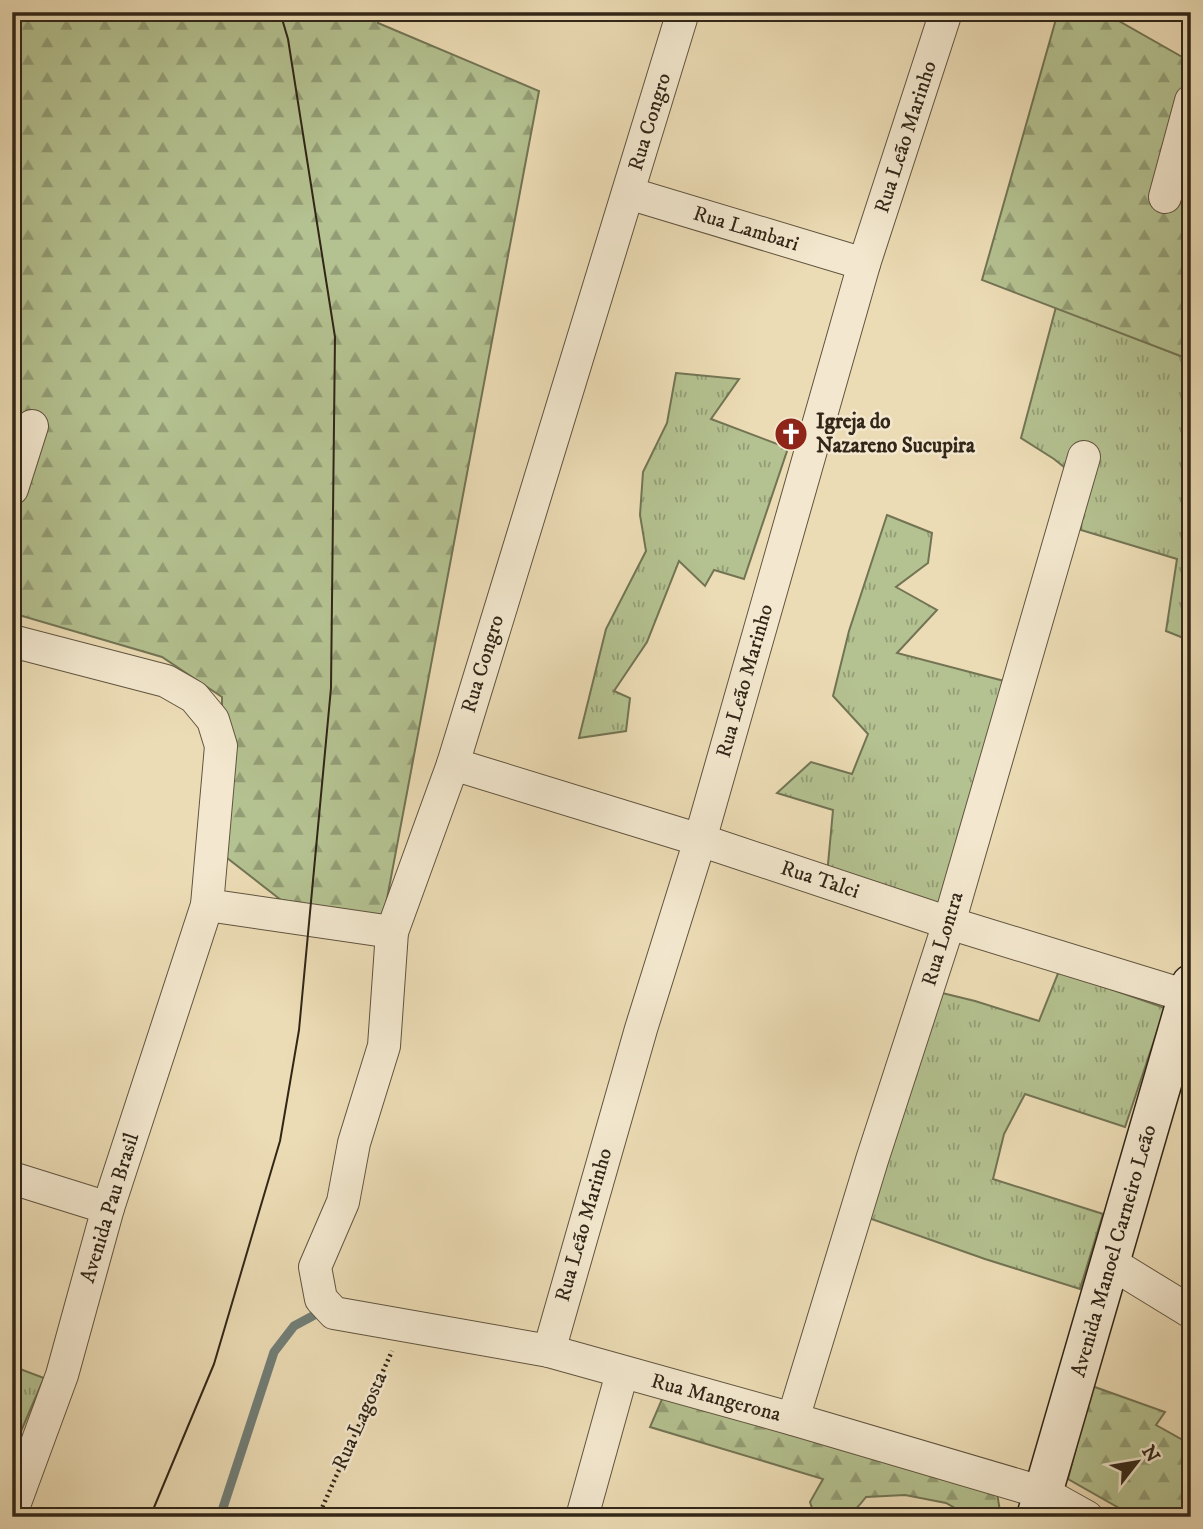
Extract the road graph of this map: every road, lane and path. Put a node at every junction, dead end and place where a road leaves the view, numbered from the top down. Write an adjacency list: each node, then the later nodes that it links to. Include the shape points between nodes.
1 (683, 12): 4 (street, Rua Congro)
2 (946, 12): 6 (street, Rua Leão Marinho)
3 (1191, 101): 5 (street)
4 (628, 193): 6 (street, Rua Lambari); 11 (street, Rua Congro)
5 (1165, 197)
6 (864, 264): 12 (street, Rua Leão Marinho)
7 (32, 426): 9 (street)
8 (1084, 457): 14 (street, Rua Lontra)
9 (12, 489)
10 (12, 641): 13 (street, Avenida Pau Brasil, via 166,681 194,697 213,720 221,746)
11 (453, 764): 12 (street, Rua Talci); 15 (street, Rua Congro)
12 (700, 840): 14 (street, Rua Talci); 23 (street, Rua Leão Marinho)
13 (207, 905): 15 (street); 18 (street, Avenida Pau Brasil)
14 (949, 923): 16 (street, Rua Talci); 25 (street, Rua Lontra)
15 (392, 932): 20 (street, Rua Congro, via 384,1046 354,1143 343,1202 315,1267 321,1299)
16 (1189, 990): 19 (main road, Avenida Manoel Carneiro Leão)
17 (12, 1178): 18 (street)
18 (108, 1208): 27 (street, Avenida Pau Brasil, via 62,1375)
19 (1111, 1264): 21 (street); 26 (main road, Avenida Manoel Carneiro Leão)
20 (334, 1312): 22 (street, Rua Mangerona)
21 (1191, 1312)
22 (403, 1326): 23 (street, Rua Mangerona); 28 (path, Rua Lagosta)
23 (549, 1351): 24 (street, Rua Mangerona)
24 (622, 1373): 25 (street, Rua Mangerona); 29 (street)
25 (793, 1419): 26 (street, Rua Mangerona)
26 (1040, 1505): 30 (street, Rua Mangerona)
27 (12, 1511)
28 (318, 1517)
29 (582, 1517)
30 (1087, 1517)

